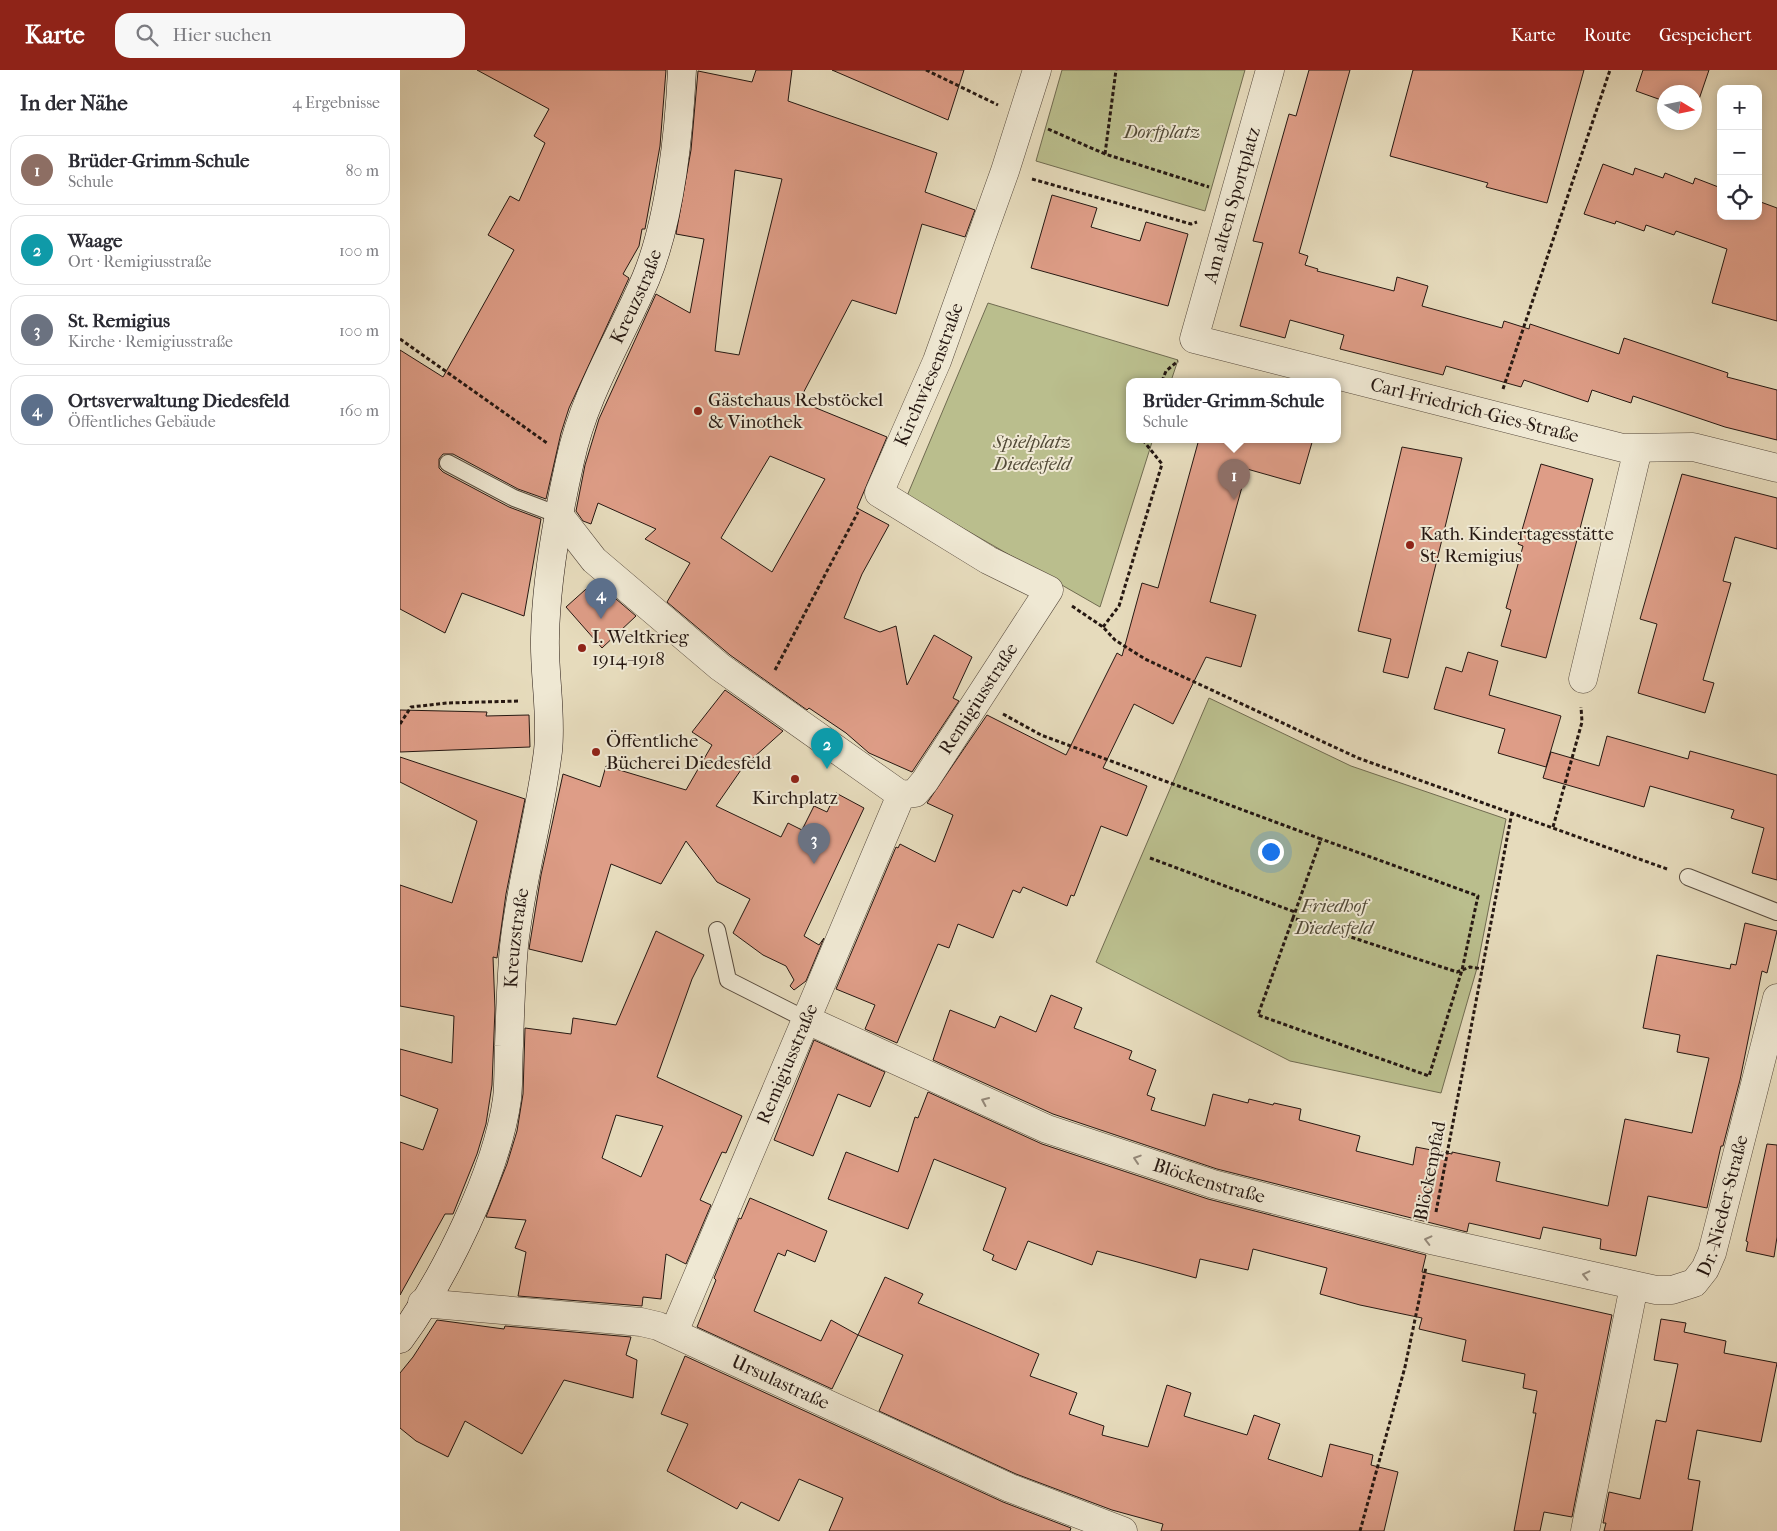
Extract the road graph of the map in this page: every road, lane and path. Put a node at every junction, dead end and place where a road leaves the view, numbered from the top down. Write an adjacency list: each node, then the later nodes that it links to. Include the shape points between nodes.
1 (682, 70): 16 (street, Kreuzstraße, via 675,151 647,275 601,370)
2 (926, 70): 7 (path)
3 (1037, 70): 7 (street, Kirchwiesenstraße)
4 (1116, 70): 8 (path)
5 (1270, 70): 10 (street, Am alten Sportplatz)
6 (1610, 70): 13 (path)
7 (1021, 118): 8 (path); 9 (street, Kirchwiesenstraße)
8 (1105, 154): 10 (path, via 1217,189)
9 (1005, 171): 10 (path, via 1191,224); 19 (street, Kirchwiesenstraße, via 937,361)
10 (1231, 209): 11 (street, Am alten Sportplatz)
11 (1194, 339): 13 (street, Carl-Friedrich-Gies-Straße)
12 (400, 340): 16 (path)
13 (1494, 416): 15 (street, Carl-Friedrich-Gies-Straße)
14 (1145, 443): 22 (path, via 1162,464 1120,606)
15 (1638, 449): 18 (street, Carl-Friedrich-Gies-Straße, via 1693,447); 23 (street)
16 (570, 457): 20 (street, Kreuzstraße)
17 (448, 463): 20 (lane, via 514,498)
18 (1777, 468)
19 (880, 493): 21 (street, via 988,560); 24 (path, via 864,499)
20 (559, 515): 24 (street, via 594,560 700,650); 25 (street, Kreuzstraße, via 546,600)
21 (1049, 590): 22 (path); 26 (street, Remigiusstraße)
22 (1103, 627): 29 (path, via 1115,640 1145,659 1358,758)
23 (1583, 679): 30 (path, via 1580,690 1582,722)
24 (761, 695): 28 (street)
25 (548, 700): 27 (path, via 411,707); 44 (street, Kreuzstraße, via 548,747 516,923 508,1094 503,1121 482,1184 442,1270)
26 (978, 700): 28 (street, Remigiusstraße, via 925,781 915,793); 31 (path, via 1041,735)
27 (400, 724)
28 (901, 795): 41 (street, Remigiusstraße)
29 (1512, 812): 30 (path); 38 (path, Blöckenpfad)
30 (1553, 827): 33 (path)
31 (1321, 839): 34 (path); 39 (path, via 1478,896)
32 (1150, 858): 34 (path)
33 (1688, 877): 35 (lane)
34 (1295, 912): 36 (path)
35 (1777, 912)
36 (1293, 918): 39 (path, via 1457,972); 39 (path, via 1258,1015 1429,1076)
37 (717, 930): 41 (lane, via 728,980)
38 (1483, 969): 39 (path, via 1470,967); 42 (path, Blöckenpfad)
39 (1462, 970)
40 (1777, 998): 43 (street, Dr.-Nieder-Straße, via 1712,1253 1705,1269 1694,1283 1683,1288 1656,1290)
41 (804, 1019): 42 (street, Blöckenstraße, one-way to 41, via 1213,1184 1046,1129); 45 (street, Remigiusstraße)
42 (1431, 1240): 43 (street, Blöckenstraße, one-way to 42); 48 (path, Blöckenpfad, via 1405,1367)
43 (1634, 1286): 49 (street)
44 (411, 1300): 45 (street, Ursulastraße, via 641,1322); 46 (street, Kreuzstraße)
45 (674, 1332): 47 (street, Ursulastraße, via 1010,1488)
46 (400, 1339)
47 (1123, 1531)
48 (1360, 1531)
49 (1586, 1531)

